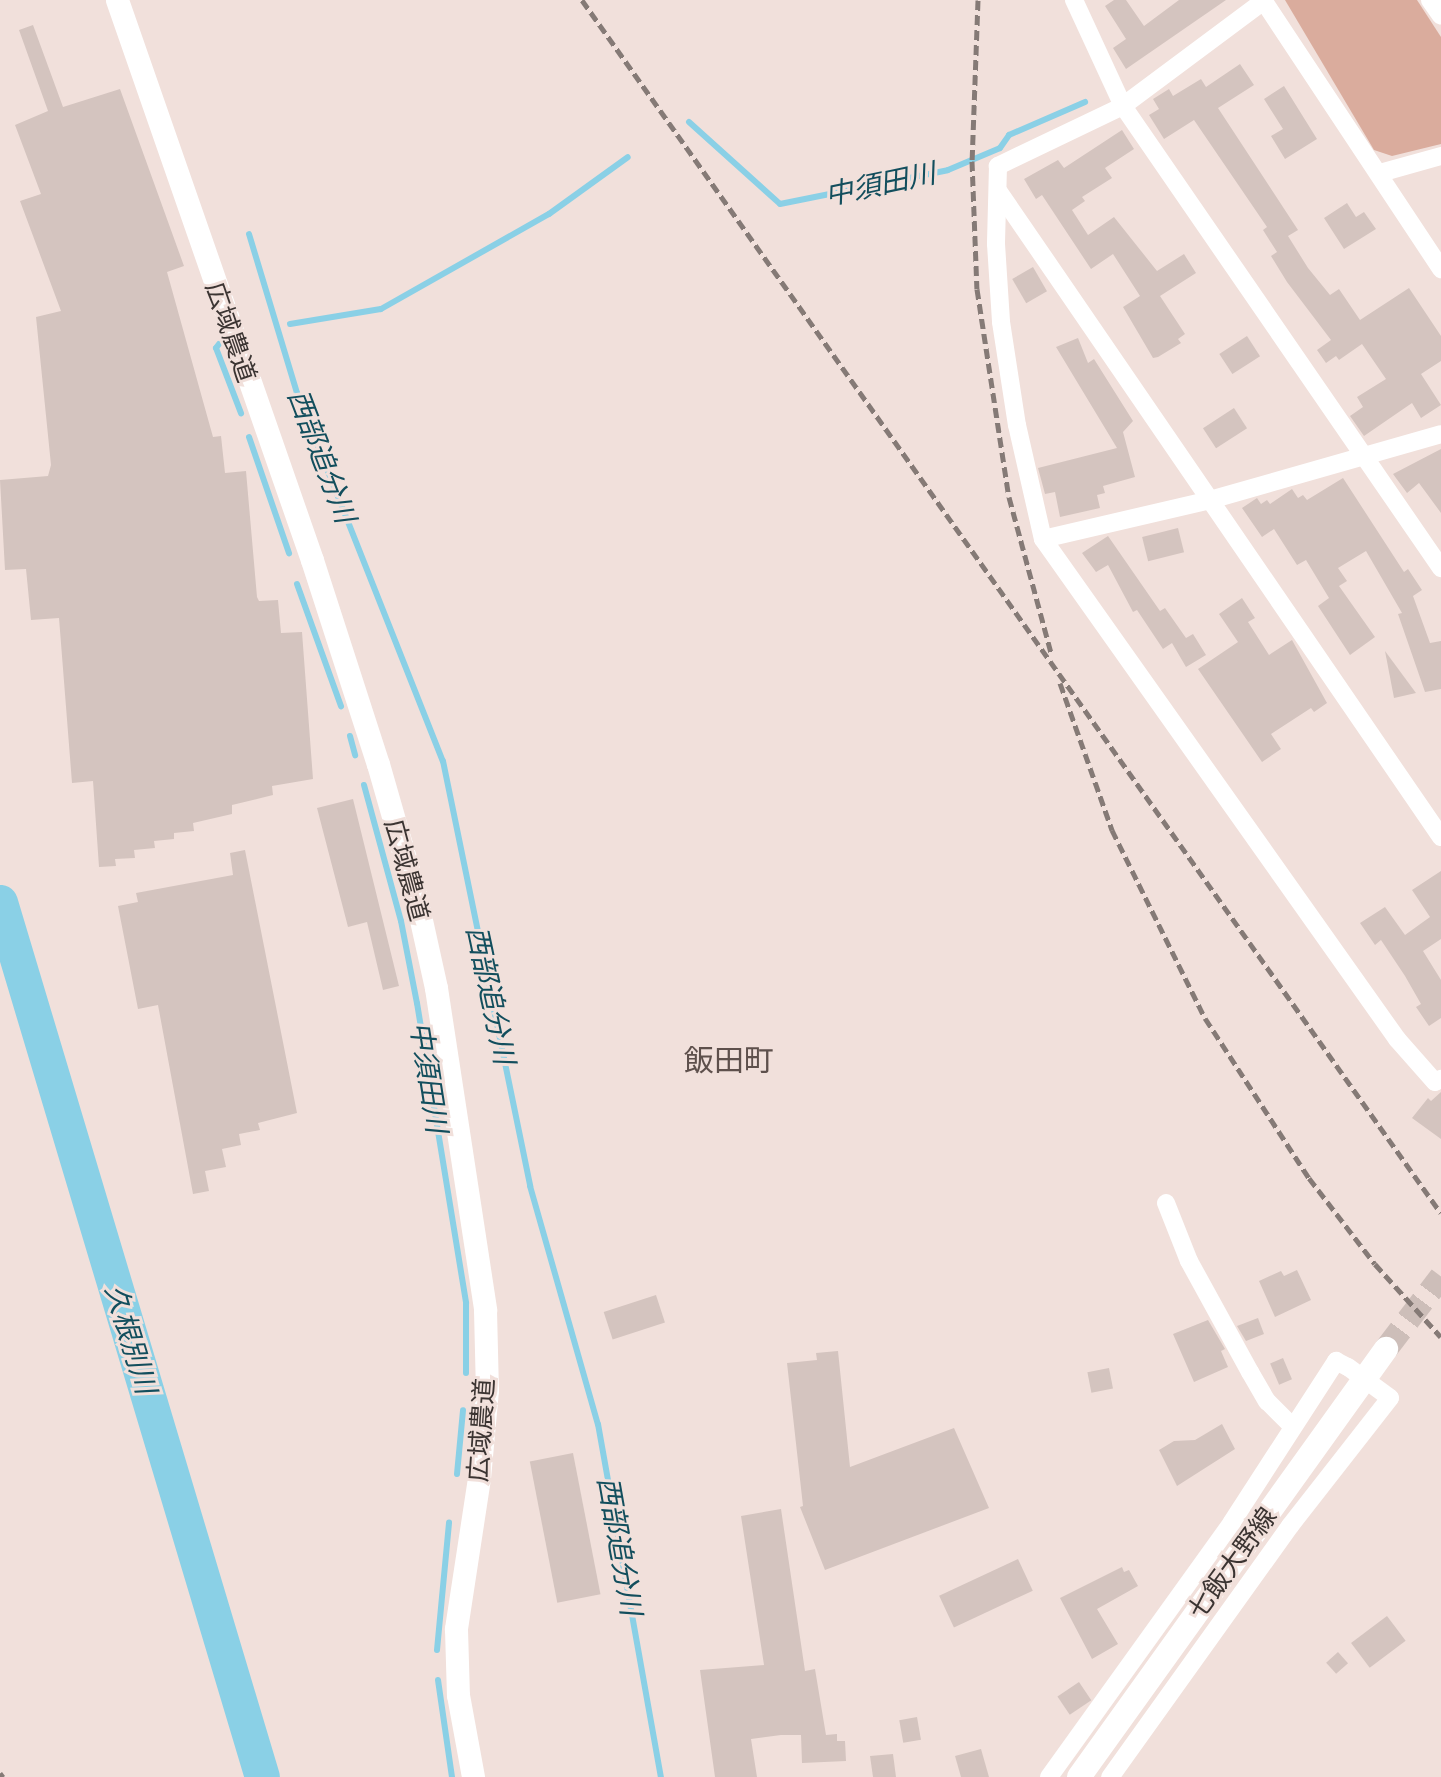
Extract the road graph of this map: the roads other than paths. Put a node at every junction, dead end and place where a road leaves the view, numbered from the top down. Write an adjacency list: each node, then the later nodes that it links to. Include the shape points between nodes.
1 (117, 0): 21 (street, 広域農道, via 366,726 415,893 436,988 485,1310 487,1390 456,1629 458,1695)
2 (1074, 0): 6 (street)
3 (1264, 0): 6 (street); 8 (street)
4 (1430, 0): 5 (street)
5 (1441, 16)
6 (1124, 106): 9 (street, via 998,166); 12 (street)
7 (1441, 156): 8 (street)
8 (1380, 173): 10 (street)
9 (999, 192): 13 (street); 14 (street, via 996,244 1001,322 1027,478)
10 (1441, 269)
11 (1441, 434): 12 (street)
12 (1365, 456): 13 (street); 15 (street)
13 (1210, 500): 14 (street); 16 (street)
14 (1043, 539): 17 (street, via 1397,1039 1435,1082)
15 (1441, 568)
16 (1441, 837)
17 (1441, 1079)
18 (1166, 1203): 20 (street, via 1189,1261 1250,1371 1268,1401)
19 (1386, 1349): 23 (main road, 七飯大野線)
20 (1292, 1426): 22 (street, via 1232,1522); 24 (street, via 1336,1361 1390,1398 1290,1526)
21 (473, 1777)
22 (1049, 1777)
23 (1079, 1777)
24 (1110, 1777)

